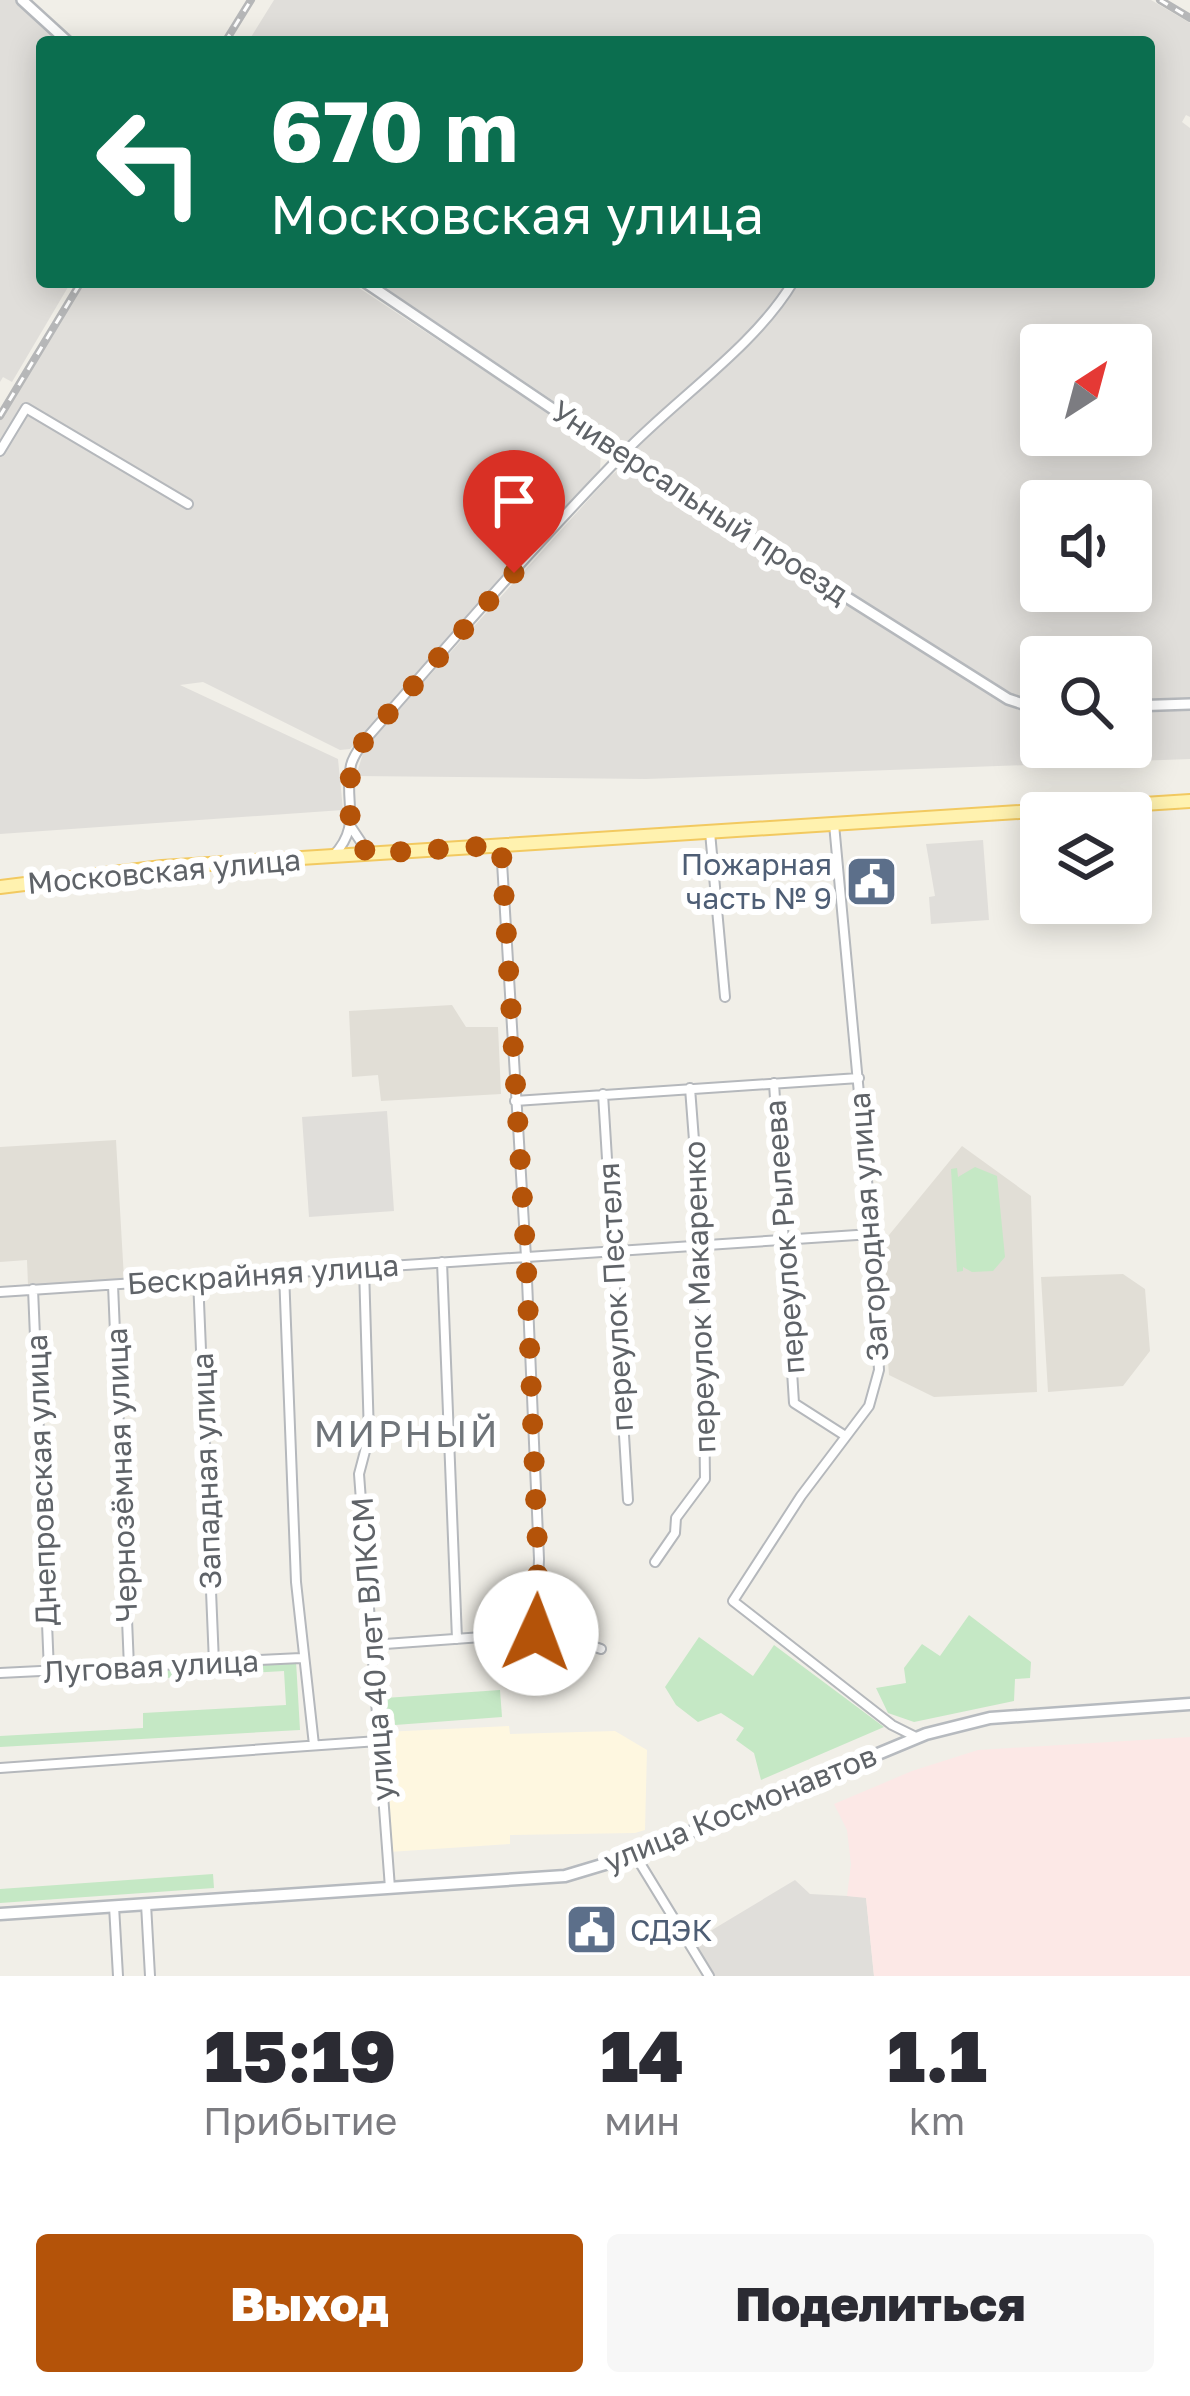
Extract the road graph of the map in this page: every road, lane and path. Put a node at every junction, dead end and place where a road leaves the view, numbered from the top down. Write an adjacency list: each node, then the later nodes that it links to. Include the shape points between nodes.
1 (22, 0): 2 (street)
2 (61, 36)
3 (374, 288): 6 (street, Универсальный проезд)
4 (789, 288): 6 (street)
5 (0, 451): 7 (street, via 26,408)
6 (621, 455): 8 (street, Универсальный проезд); 13 (street, via 365,740 351,762)
7 (188, 504)
8 (1020, 704)
9 (1190, 704): 10 (street)
10 (1152, 705)
11 (1190, 801): 12 (main road, Московская улица)
12 (834, 824): 14 (main road, Московская улица); 20 (street, Загородная улица)
13 (351, 826): 16 (street); 17 (street)
14 (710, 831): 15 (main road, Московская улица); 19 (street)
15 (501, 845): 16 (main road, Московская улица); 24 (street)
16 (368, 854): 17 (main road, Московская улица)
17 (333, 856): 18 (main road, Московская улица)
18 (0, 887)
19 (725, 997)
20 (859, 1078): 21 (street); 25 (street, Загородная улица)
21 (774, 1083): 22 (street); 26 (street, переулок Рылеева)
22 (690, 1088): 23 (street); 27 (street, переулок Макаренко)
23 (604, 1094): 24 (street); 28 (street, переулок Пестеля)
24 (515, 1101): 29 (street)
25 (872, 1234): 26 (street, Бескрайняя улица); 37 (street, Загородная улица, via 876,1390)
26 (787, 1240): 27 (street, Бескрайняя улица); 37 (street, переулок Рылеева, via 794,1402)
27 (702, 1245): 28 (street, Бескрайняя улица); 39 (street, переулок Макаренко, via 705,1479)
28 (613, 1251): 29 (street, Бескрайняя улица); 38 (street, переулок Пестеля)
29 (526, 1257): 30 (street, Бескрайняя улица); 40 (street)
30 (442, 1262): 31 (street, Бескрайняя улица); 41 (street)
31 (364, 1268): 32 (street, Бескрайняя улица); 42 (street, улица 40 лет ВЛКСМ, via 370,1436 359,1474)
32 (284, 1273): 33 (street, Бескрайняя улица); 44 (street)
33 (198, 1279): 34 (street, Бескрайняя улица); 45 (street, Западная улица)
34 (113, 1284): 35 (street, Бескрайняя улица); 46 (street, Чернозёмная улица)
35 (33, 1289): 36 (street, Бескрайняя улица); 47 (street, Днепровская улица)
36 (0, 1292)
37 (844, 1436): 50 (street, Загородная улица, via 733,1601)
38 (628, 1500)
39 (655, 1562)
40 (536, 1633): 41 (street); 43 (street)
41 (457, 1639): 42 (street)
42 (371, 1646): 52 (street, улица 40 лет ВЛКСМ)
43 (601, 1649)
44 (302, 1658): 45 (street, Луговая улица); 53 (street)
45 (214, 1663): 46 (street, Луговая улица)
46 (129, 1667): 47 (street, Луговая улица)
47 (49, 1671): 48 (street, Луговая улица)
48 (0, 1673)
49 (1190, 1705): 51 (main road, улица Космонавтов, via 990,1718)
50 (892, 1725): 51 (street, Загородная улица); 54 (street, via 897,1731)
51 (916, 1737): 54 (main road, улица Космонавтов)
52 (378, 1741): 53 (street); 57 (street, улица 40 лет ВЛКСМ)
53 (314, 1745): 55 (street)
54 (885, 1750): 56 (main road, улица Космонавтов)
55 (0, 1768)
56 (635, 1855): 57 (main road, улица Космонавтов, via 565,1876); 63 (street)
57 (390, 1888): 58 (main road, улица Космонавтов)
58 (146, 1904): 59 (main road, улица Космонавтов); 62 (street)
59 (113, 1906): 60 (main road, улица Космонавтов); 61 (street)
60 (0, 1914)
61 (118, 1976)
62 (150, 1976)
63 (709, 1976)

